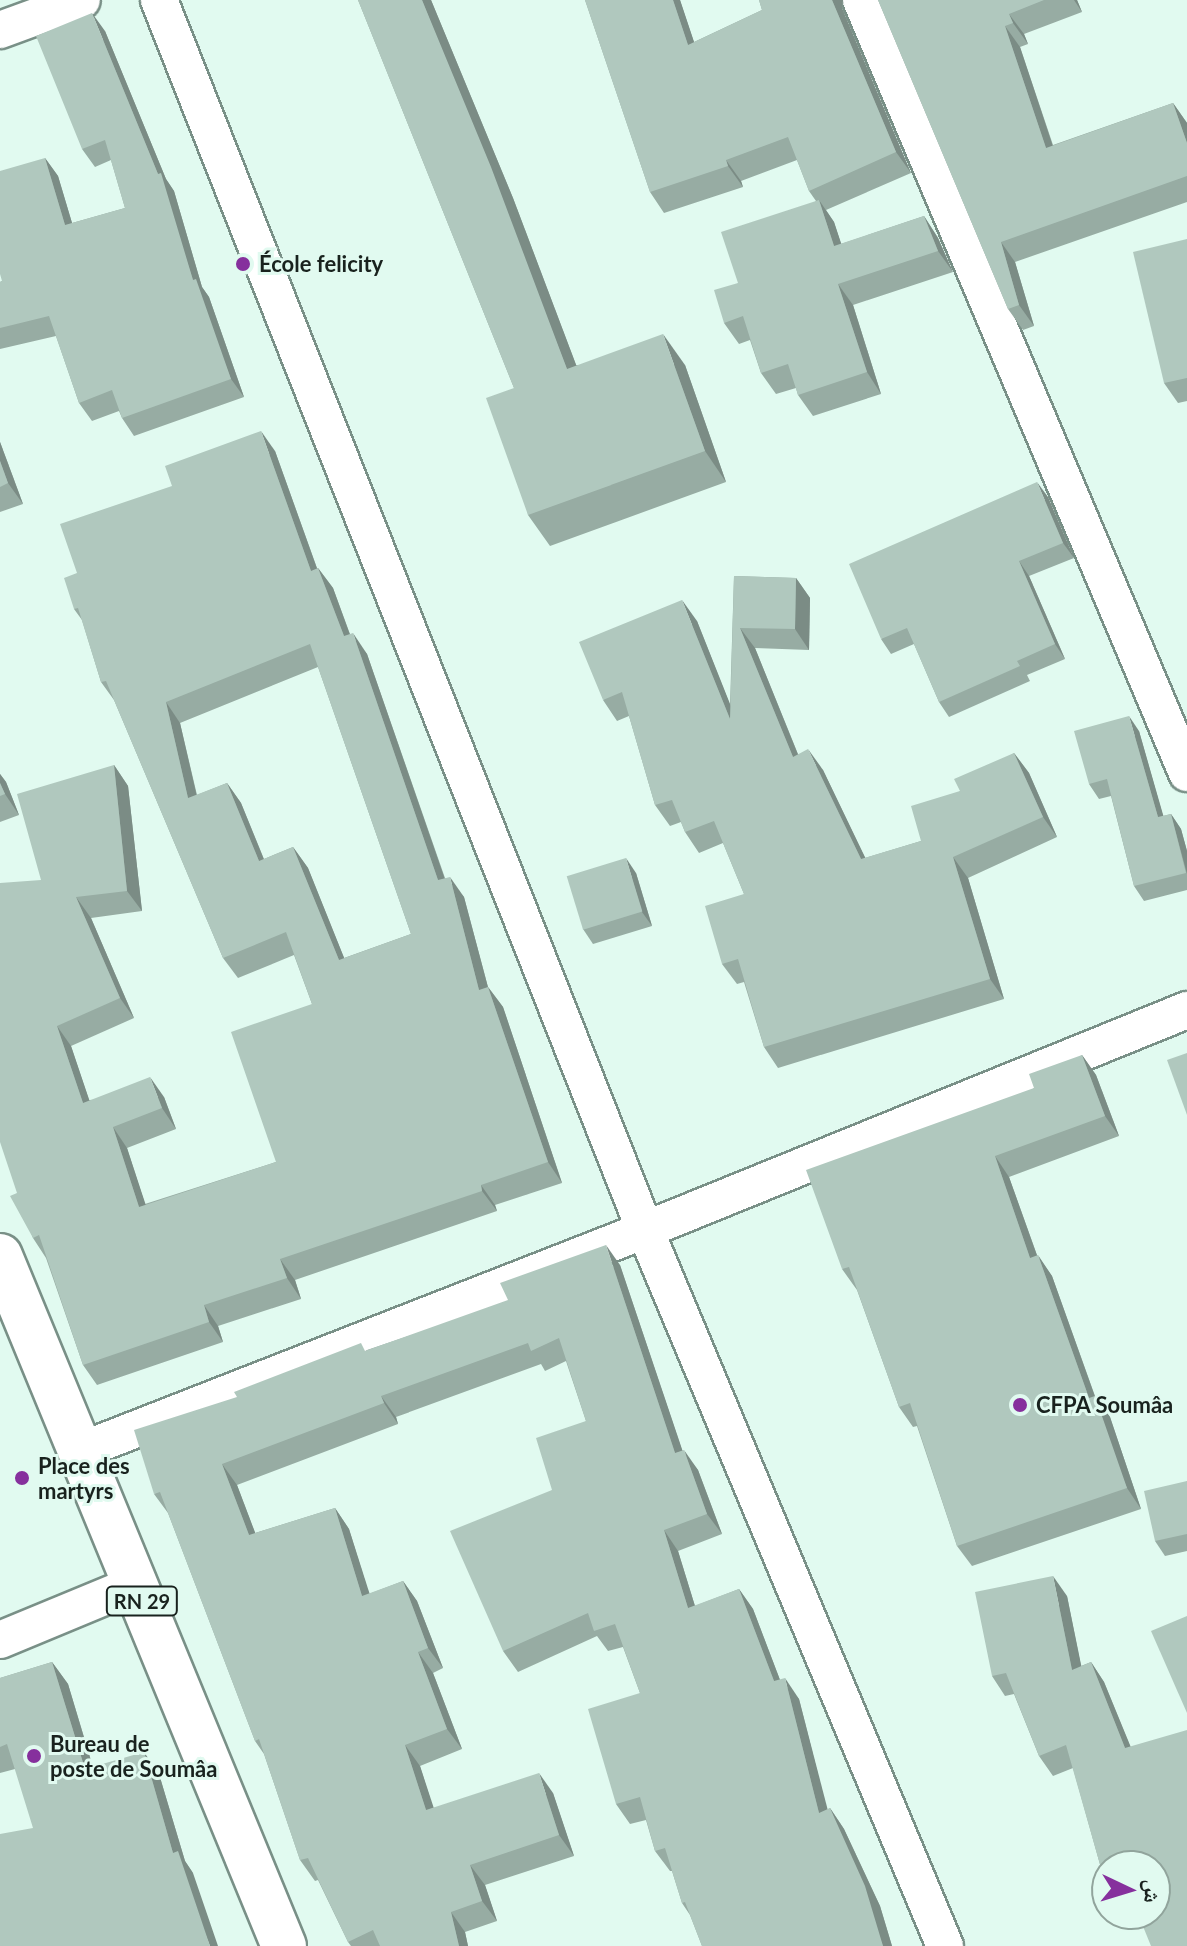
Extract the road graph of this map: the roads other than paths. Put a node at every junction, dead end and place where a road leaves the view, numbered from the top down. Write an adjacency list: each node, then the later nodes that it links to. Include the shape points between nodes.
1 (82, 0): 4 (street)
2 (159, 0): 7 (street)
3 (861, 0): 5 (street)
4 (0, 30)
5 (1187, 773)
6 (1187, 1010): 7 (street)
7 (645, 1230): 10 (street); 14 (street)
8 (0, 1256): 9 (main road, RN 29)
9 (9, 1302): 10 (main road, RN 29)
10 (80, 1451): 11 (main road, RN 29)
11 (135, 1584): 12 (street); 13 (main road, RN 29)
12 (0, 1640)
13 (284, 1946)
14 (945, 1946)

